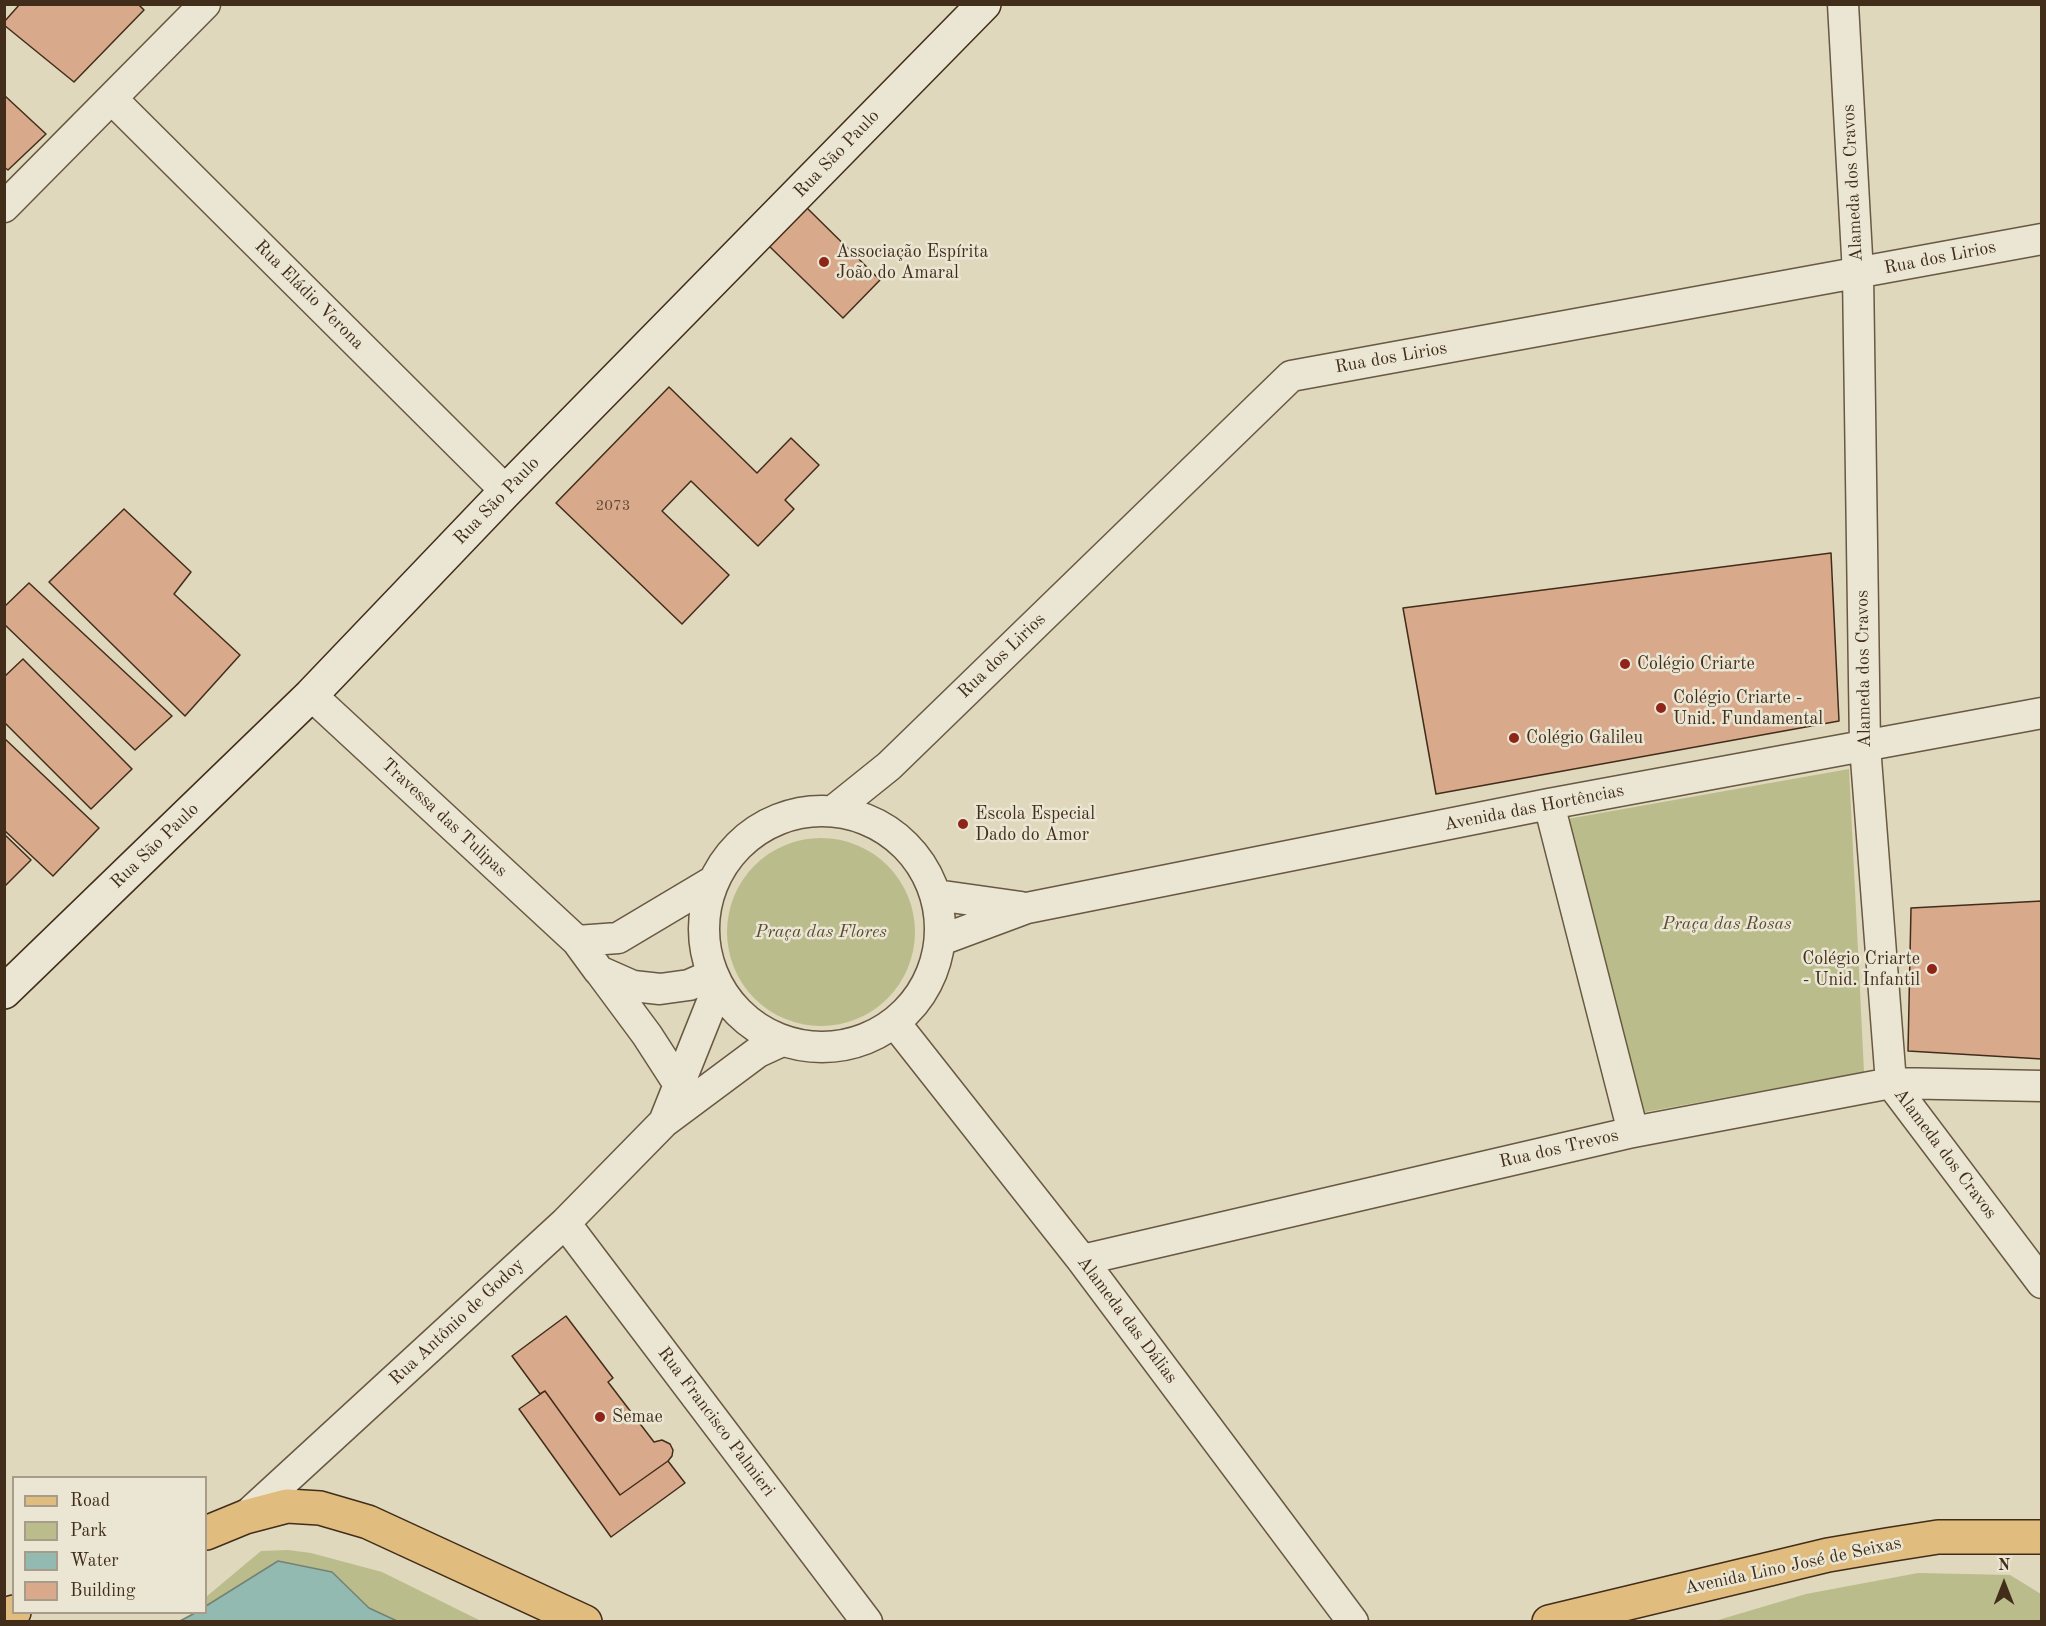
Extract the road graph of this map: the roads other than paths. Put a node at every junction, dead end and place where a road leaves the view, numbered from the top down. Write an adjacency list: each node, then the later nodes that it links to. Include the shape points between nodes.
1 (205, 4): 4 (street)
2 (984, 4): 8 (main road, Rua São Paulo)
3 (1843, 4): 7 (street, Alameda dos Cravos)
4 (112, 99): 5 (street); 8 (street, Rua Eládio Verona)
5 (4, 207)
6 (2042, 239): 7 (street, Rua dos Lirios)
7 (1858, 274): 11 (street, Alameda dos Cravos); 12 (street, Rua dos Lirios, via 1291,376)
8 (506, 491): 9 (main road, Rua São Paulo)
9 (311, 694): 20 (street, Travessa das Tulipas); 23 (main road, Rua São Paulo)
10 (2042, 713): 11 (street, Avenida das Hortências)
11 (1865, 746): 13 (street, Avenida das Hortências); 27 (street, Alameda dos Cravos)
12 (889, 766): 14 (street, Rua dos Lirios); 15 (street)
13 (1549, 804): 18 (street, Avenida das Hortências); 30 (street)
14 (833, 811): 15 (street); 16 (street, via 795,813 761,827 732,850)
15 (877, 824): 17 (street, via 903,842 923,866)
16 (712, 882): 20 (street, via 618,938); 22 (street, via 704,912 704,944)
17 (936, 895): 18 (street, Avenida das Hortências); 19 (street)
18 (1027, 908): 19 (street, Avenida das Hortências)
19 (941, 940): 24 (street, via 934,971 918,999)
20 (577, 941): 21 (street, Travessa das Tulipas)
21 (599, 971): 22 (street, Travessa das Tulipas, via 633,986 660,989); 26 (street, Travessa das Tulipas)
22 (715, 981): 25 (street, via 734,1010 756,1028); 26 (street, Rua Antônio de Godoy)
23 (4, 992)
24 (895, 1023): 25 (street, via 860,1042 821,1048); 32 (street, Alameda das Dálias)
25 (782, 1041): 29 (street, Rua Antônio de Godoy, via 758,1052)
26 (678, 1083): 29 (street, Rua Antônio de Godoy)
27 (1892, 1083): 28 (street, Rua dos Trevos); 30 (street, Rua dos Trevos); 33 (street, Alameda dos Cravos)
28 (2042, 1086)
29 (664, 1122): 31 (street, Rua Antônio de Godoy)
30 (1633, 1132): 32 (street, Rua dos Trevos)
31 (565, 1223): 34 (street, Rua Antônio de Godoy); 38 (street, Rua Francisco Palmieri)
32 (1082, 1260): 39 (street, Alameda das Dálias)
33 (2042, 1283)
34 (245, 1517): 35 (main road); 37 (main road, via 287,1506 347,1515)
35 (207, 1533)
36 (2042, 1537): 40 (main road, Avenida Lino José de Seixas, via 1938,1537 1887,1545)
37 (585, 1622)
38 (867, 1622)
39 (1353, 1622)
40 (1549, 1622)

